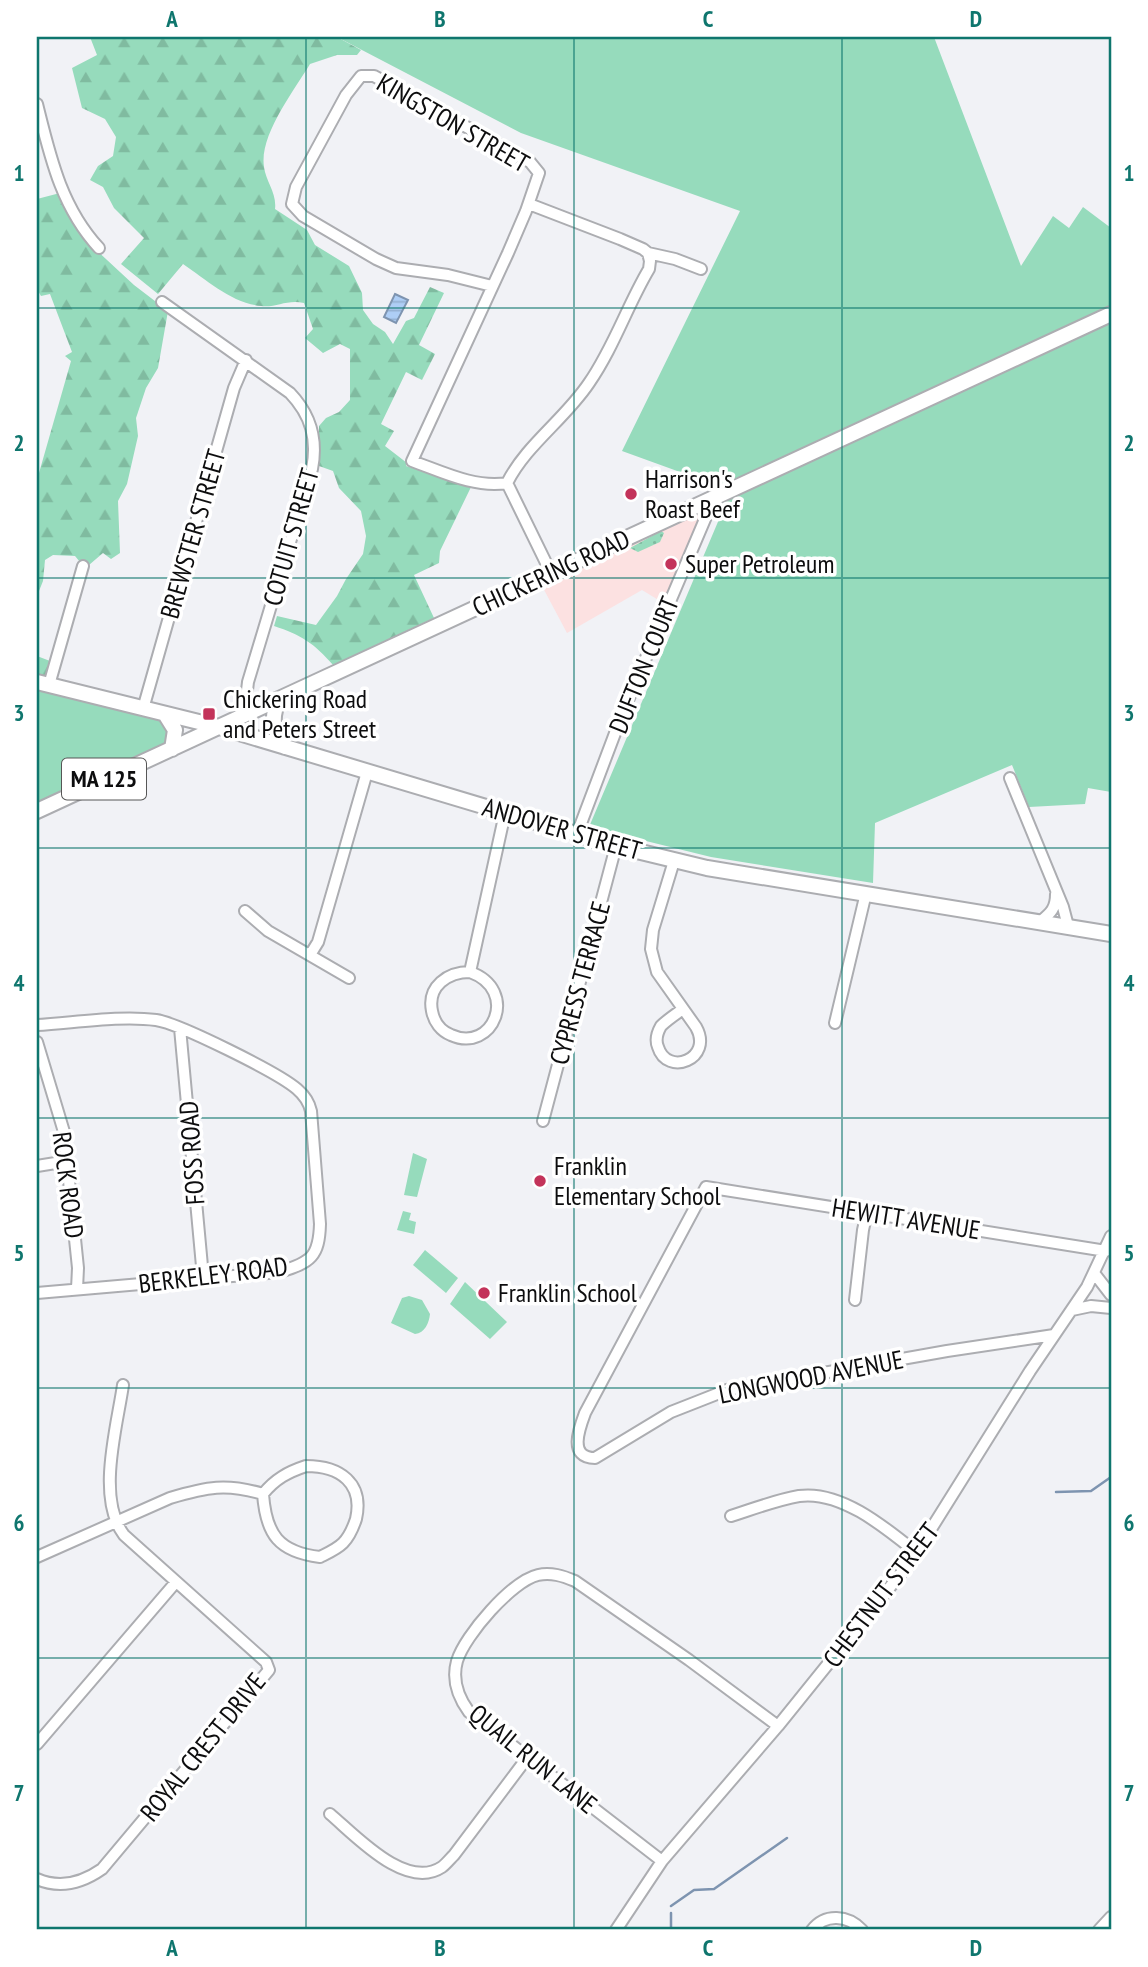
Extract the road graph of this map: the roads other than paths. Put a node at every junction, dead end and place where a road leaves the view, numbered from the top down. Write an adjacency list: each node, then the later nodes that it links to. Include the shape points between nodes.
1 (38, 111): 3 (street, via 67,203)
2 (529, 204): 4 (street); 6 (street, KINGSTON STREET); 6 (street, KINGSTON STREET, via 539,173 534,165 369,75 361,76 346,95 296,187 292,204 299,212 376,259 405,270)
3 (99, 248)
4 (648, 253): 5 (street); 10 (street, via 649,268 602,363)
5 (701, 269)
6 (492, 286): 10 (street, KINGSTON STREET, via 412,461 479,483)
7 (162, 302): 9 (street, COTUIT STREET)
8 (1111, 314): 11 (main road, CHICKERING ROAD / MA 125)
9 (246, 360): 16 (street, BREWSTER STREET, via 237,377); 18 (street, COTUIT STREET, via 302,406 313,431 314,455 248,682)
10 (507, 483): 13 (street)
11 (714, 498): 13 (main road, CHICKERING ROAD / MA 125); 26 (street, DUFTON COURT)
12 (83, 566): 14 (street)
13 (551, 573): 15 (main road, CHICKERING ROAD / MA 125)
14 (43, 684): 16 (main road, ANDOVER STREET)
15 (279, 699): 18 (main road, CHICKERING ROAD / MA 125); 20 (main road, via 273,727)
16 (144, 709): 17 (main road, ANDOVER STREET)
17 (165, 714): 19 (main road, ANDOVER STREET); 21 (main road, via 175,730)
18 (244, 716): 19 (main road, CHICKERING ROAD / MA 125)
19 (219, 727): 20 (main road, ANDOVER STREET); 21 (main road, MA 125)
20 (285, 747): 22 (main road, ANDOVER STREET)
21 (172, 749): 24 (main road, MA 125)
22 (367, 772): 25 (main road, ANDOVER STREET); 35 (street, via 318,942)
23 (1010, 778): 29 (street)
24 (37, 811)
25 (505, 813): 26 (main road, ANDOVER STREET); 36 (street)
26 (577, 834): 27 (main road, ANDOVER STREET)
27 (616, 846): 28 (main road, ANDOVER STREET); 43 (street, CYPRESS TERRACE)
28 (674, 861): 30 (main road, ANDOVER STREET); 38 (street, via 651,948 657,972)
29 (1055, 888): 32 (street, via 1056,905); 33 (street)
30 (866, 893): 32 (main road, ANDOVER STREET); 39 (street)
31 (245, 911): 35 (street, via 268,931)
32 (1041, 921): 33 (main road, ANDOVER STREET)
33 (1068, 926): 34 (main road, ANDOVER STREET)
34 (1111, 934)
35 (310, 955): 37 (street)
36 (470, 972): 36 (street, via 489,982 498,1001 497,1012 487,1030 468,1039 457,1038 447,1034 432,1016 433,993 448,976)
37 (349, 978)
38 (683, 1009): 38 (street, via 696,1027 700,1046 692,1058 678,1063 659,1051 657,1036 664,1023)
39 (835, 1023)
40 (37, 1025): 41 (street, BERKELEY ROAD, via 153,1019)
41 (180, 1028): 50 (street, FOSS ROAD); 50 (street, BERKELEY ROAD, via 295,1087 309,1103 315,1138 320,1233 316,1252 306,1263 280,1272)
42 (37, 1042): 44 (street, ROCK ROAD)
43 (543, 1121)
44 (68, 1161): 45 (street); 51 (street, ROCK ROAD)
45 (37, 1166)
46 (867, 1212): 48 (street, HEWITT AVENUE); 54 (street); 59 (street, HEWITT AVENUE, via 706,1187 585,1413 577,1438)
47 (1111, 1236): 48 (street, CHESTNUT STREET)
48 (1106, 1251): 49 (street, CHESTNUT STREET)
49 (1094, 1273): 53 (street); 56 (street, CHESTNUT STREET)
50 (203, 1277): 51 (street, BERKELEY ROAD)
51 (77, 1289): 52 (street, BERKELEY ROAD)
52 (37, 1293)
53 (1111, 1295)
54 (855, 1300)
55 (1111, 1308): 56 (street)
56 (1072, 1310): 57 (street, CHESTNUT STREET)
57 (1054, 1335): 59 (street, LONGWOOD AVENUE, via 727,1390 671,1412 600,1456); 63 (street, CHESTNUT STREET)
58 (123, 1385): 62 (street, via 112,1450 111,1497)
59 (584, 1456)
60 (263, 1494): 60 (street, via 273,1535 302,1555 320,1558 342,1545 353,1528 358,1508 355,1490 344,1476 330,1469 306,1466 290,1471); 62 (street, via 233,1486 203,1489 170,1498)
61 (731, 1516): 63 (street, via 797,1496 822,1497 851,1507)
62 (116, 1523): 64 (street); 65 (street, ROYAL CREST DRIVE)
63 (917, 1553): 66 (street, CHESTNUT STREET)
64 (37, 1557)
65 (176, 1582): 67 (street); 71 (street, ROYAL CREST DRIVE, via 257,1653 269,1670 102,1869 71,1884)
66 (778, 1726): 68 (street, QUAIL RUN LANE, via 575,1581 540,1574 514,1587 478,1628 463,1648 456,1675 458,1695 469,1712); 70 (street, CHESTNUT STREET)
67 (37, 1744)
68 (527, 1758): 69 (street, via 454,1855 431,1871 410,1872 393,1865); 70 (street, QUAIL RUN LANE)
69 (330, 1814)
70 (662, 1861): 73 (street, CHESTNUT STREET)
71 (37, 1879)
72 (1111, 1917): 76 (street)
73 (616, 1930)
74 (812, 1930): 75 (street, via 819,1922 841,1917)
75 (862, 1930)
76 (1099, 1930)

